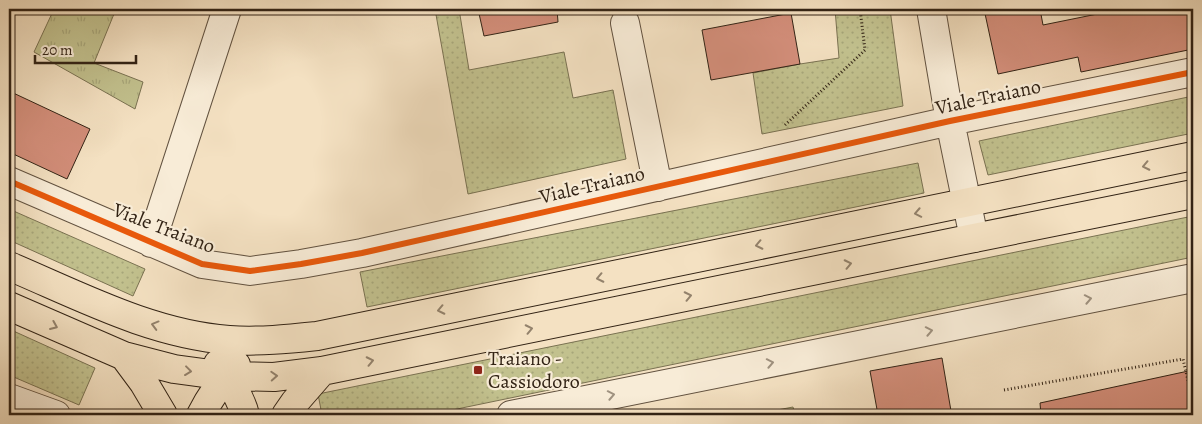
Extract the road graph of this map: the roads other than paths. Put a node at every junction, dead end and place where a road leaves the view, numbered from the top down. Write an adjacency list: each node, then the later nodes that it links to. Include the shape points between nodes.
1 (228, 9): 12 (street)
2 (930, 9): 5 (street)
3 (624, 23): 8 (street)
4 (1193, 72): 5 (street, Viale Traiano)
5 (950, 121): 8 (street, Viale Traiano); 10 (street)
6 (1193, 156): 10 (main road, one-way to 10)
7 (9, 181): 12 (street, Viale Traiano)
8 (658, 186): 12 (street, Viale Traiano, via 362,253 250,271 202,264)
9 (1193, 194): 11 (main road)
10 (966, 203): 11 (street); 17 (main road, one-way to 17, via 317,336)
11 (974, 238): 19 (main road, one-way to 11)
12 (151, 243)
13 (9, 266): 16 (main road, one-way to 13, via 142,322)
14 (1193, 278): 27 (street, one-way to 14)
15 (9, 306): 18 (main road, one-way to 18)
16 (185, 333): 17 (main road, via 229,340); 20 (main road, via 201,345)
17 (273, 341): 20 (main road, via 248,355)
18 (124, 356): 20 (main road, one-way to 20, via 174,369); 23 (main road)
19 (322, 372): 20 (main road, one-way to 19); 26 (main road)
20 (226, 376): 24 (main road); 25 (main road)
21 (9, 398): 22 (street)
22 (56, 415)
23 (164, 415)
24 (201, 415)
25 (245, 415)
26 (286, 415)
27 (511, 415)

